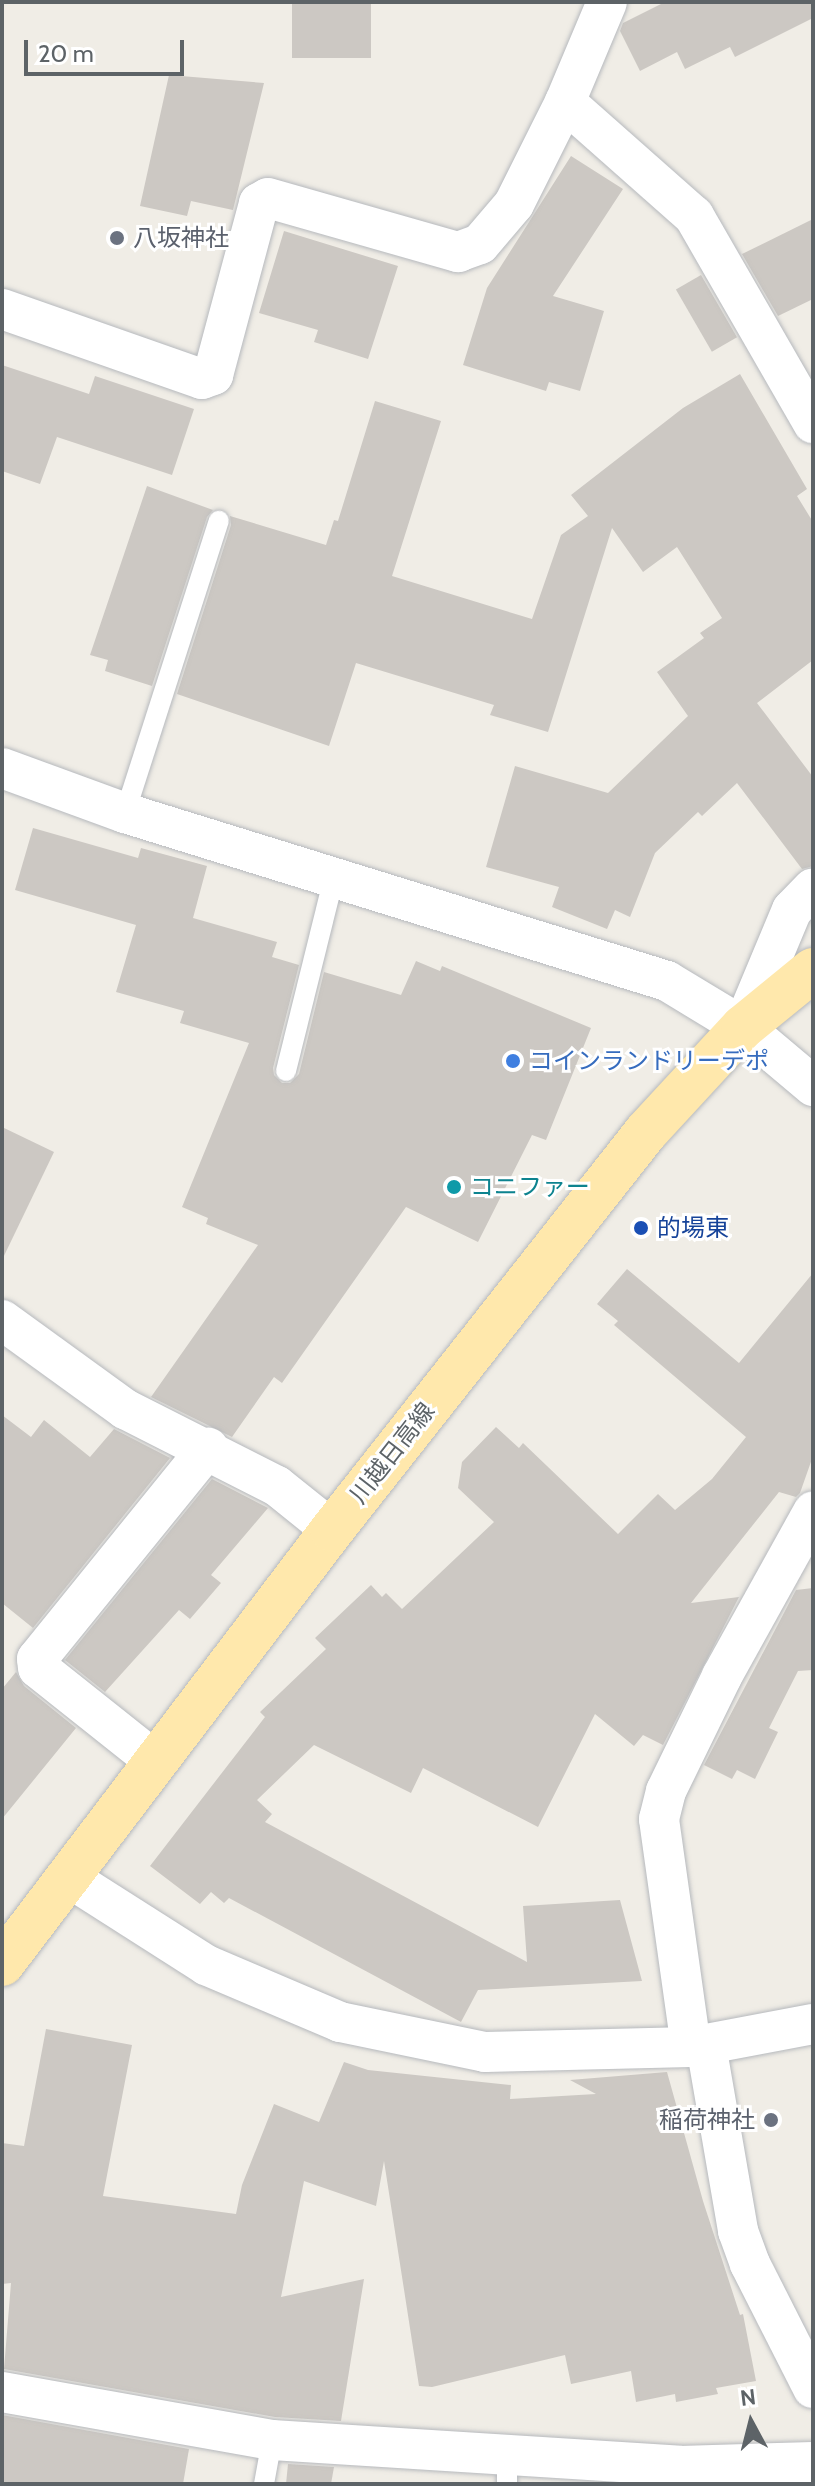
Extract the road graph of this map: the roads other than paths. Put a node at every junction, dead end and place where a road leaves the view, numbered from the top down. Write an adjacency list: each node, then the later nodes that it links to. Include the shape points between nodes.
1 (607, 2): 2 (street)
2 (565, 102): 3 (street, via 514,204 480,244 458,252 268,198 259,203 213,375 202,379); 4 (street, via 694,216)
3 (2, 309)
4 (813, 423)
5 (219, 521): 7 (lane)
6 (2, 768): 7 (street)
7 (125, 813): 8 (street)
8 (334, 877): 11 (street, via 667,981); 12 (lane)
9 (813, 888): 11 (street, via 792,910)
10 (813, 970): 11 (main road, 川越日高線)
11 (743, 1027): 13 (street); 17 (main road, 川越日高線, via 646,1132)
12 (286, 1071)
13 (813, 1086)
14 (2, 1320): 15 (street, via 125,1409)
15 (208, 1448): 17 (street, via 277,1486); 18 (street, via 37,1659 38,1668)
16 (813, 1512): 22 (street, via 722,1676 666,1791 659,1819)
17 (332, 1530): 18 (main road, 川越日高線)
18 (155, 1761): 19 (main road, 川越日高線)
19 (68, 1877): 20 (main road, 川越日高線); 22 (street, via 206,1965 340,2022 485,2052)
20 (2, 1964)
21 (813, 2024): 22 (street)
22 (698, 2046): 23 (street, via 738,2231)
23 (813, 2388)
24 (2, 2392): 25 (street)
25 (272, 2440): 27 (street); 28 (lane)
26 (813, 2462): 27 (street)
27 (507, 2470)
28 (264, 2484)

